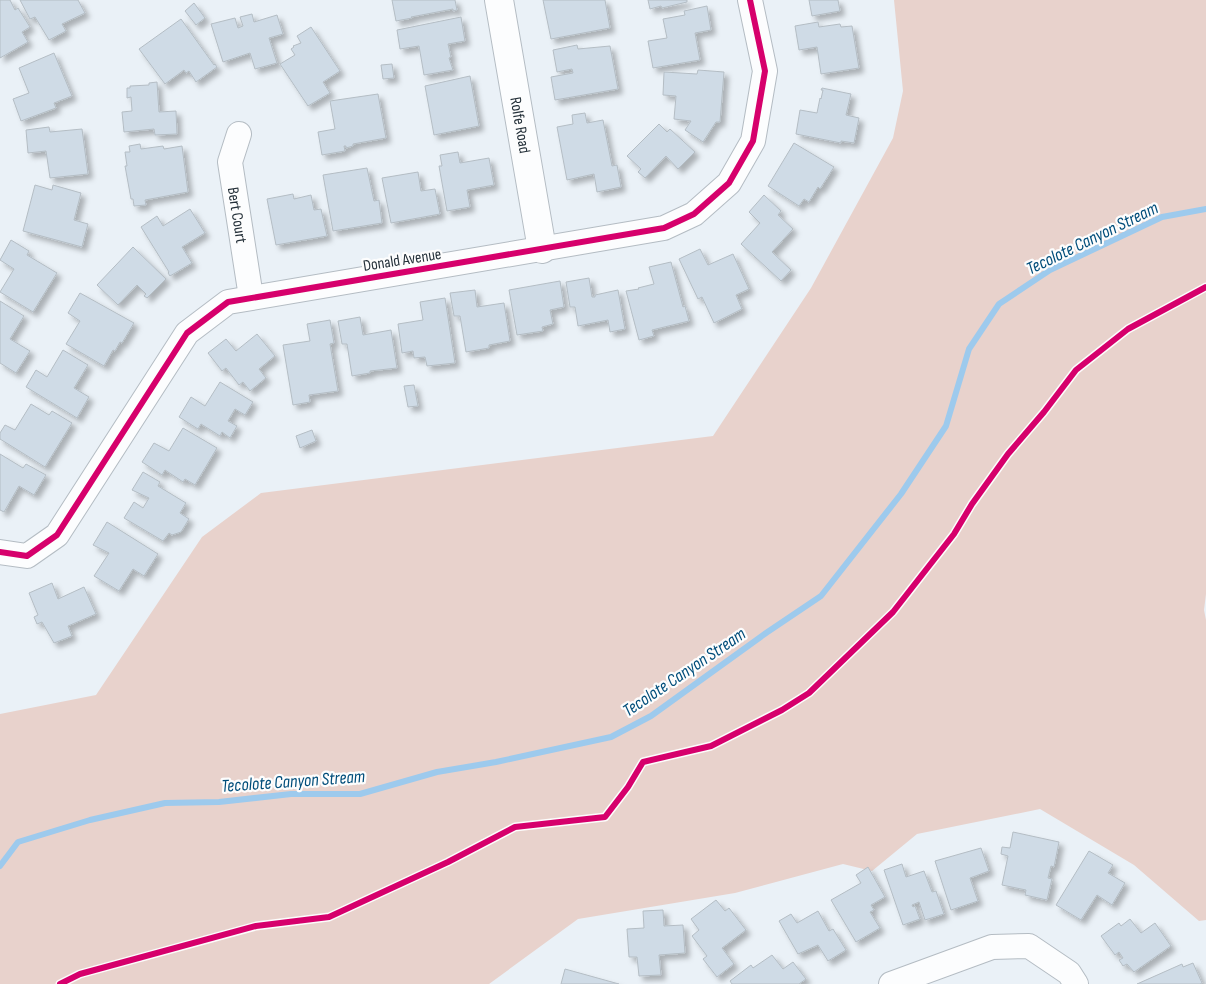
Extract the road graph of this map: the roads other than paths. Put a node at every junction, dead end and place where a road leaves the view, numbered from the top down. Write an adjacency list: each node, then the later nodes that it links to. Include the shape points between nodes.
1 (499, 0): 4 (street, Rolfe Road)
2 (750, 0): 4 (street, Donald Avenue, via 765,71 753,140 729,183 694,214 664,228)
3 (239, 134): 5 (street, Bert Court, via 230,162)
4 (542, 249): 5 (street, Donald Avenue)
5 (251, 297): 6 (street, Donald Avenue, via 228,302 187,333 57,535 27,556)
6 (0, 552)
7 (891, 984): 8 (street, via 992,947 1029,946 1069,973)
8 (1076, 984)

